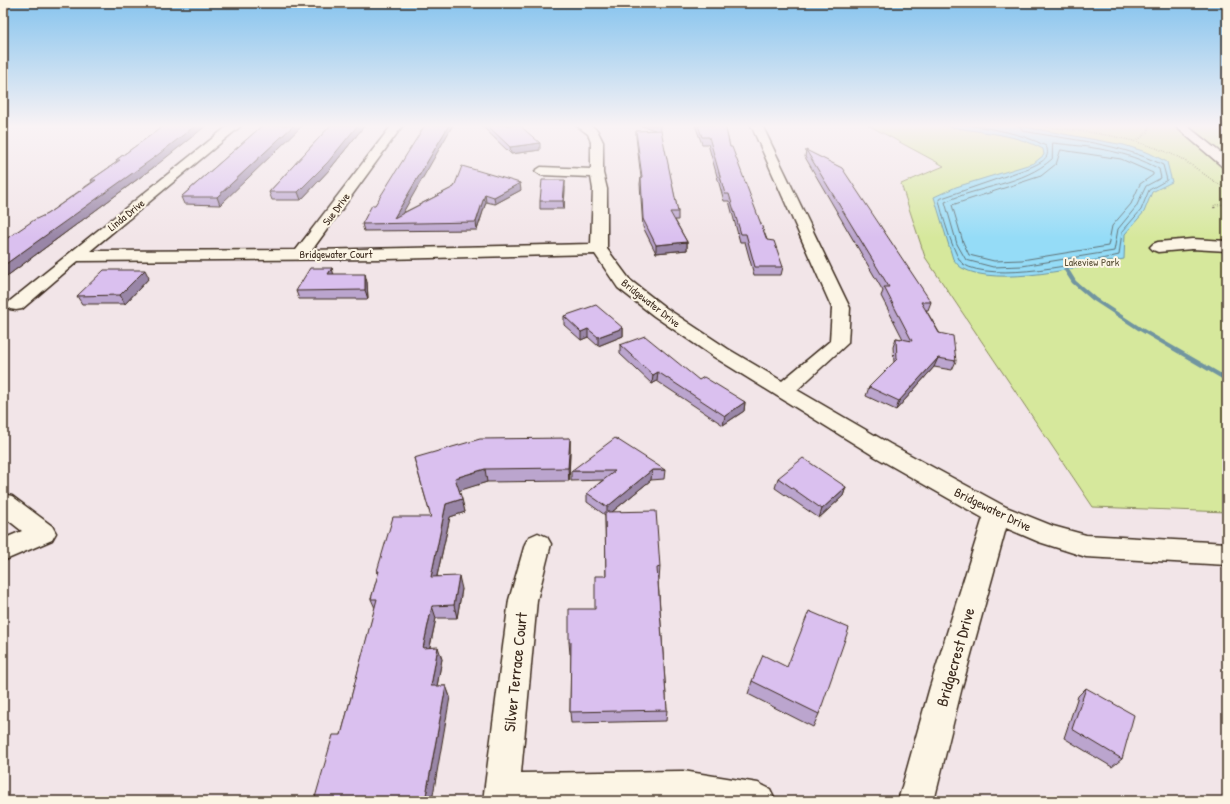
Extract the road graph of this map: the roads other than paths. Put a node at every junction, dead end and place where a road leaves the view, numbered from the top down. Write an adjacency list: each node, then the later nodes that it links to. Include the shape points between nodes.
1 (190, 163): 11 (street, Linda Drive)
2 (370, 163): 10 (street, Sue Drive)
3 (597, 163): 6 (street)
4 (774, 163): 13 (street, via 841,308 839,343)
5 (541, 170): 6 (street)
6 (597, 173): 9 (street, via 600,189)
7 (1227, 246): 8 (street, via 1192,244)
8 (1158, 247)
9 (599, 248): 10 (street, Bridgewater Court); 13 (street, Bridgewater Drive, via 624,284 660,312 721,354)
10 (301, 254): 11 (street, Bridgewater Court)
11 (74, 256): 12 (street, Linda Drive)
12 (16, 305)
13 (784, 390): 15 (street, Bridgewater Drive, via 882,450)
14 (3, 503): 17 (street, via 43,532)
15 (997, 514): 18 (street, Bridgewater Drive, via 1048,535 1086,546); 21 (street, Bridgecrest Drive, via 946,687)
16 (538, 544): 19 (street, Silver Terrace Court, via 523,600)
17 (3, 550)
18 (1227, 554)
19 (502, 796): 20 (street, via 683,788)
20 (758, 801)
21 (916, 801)

